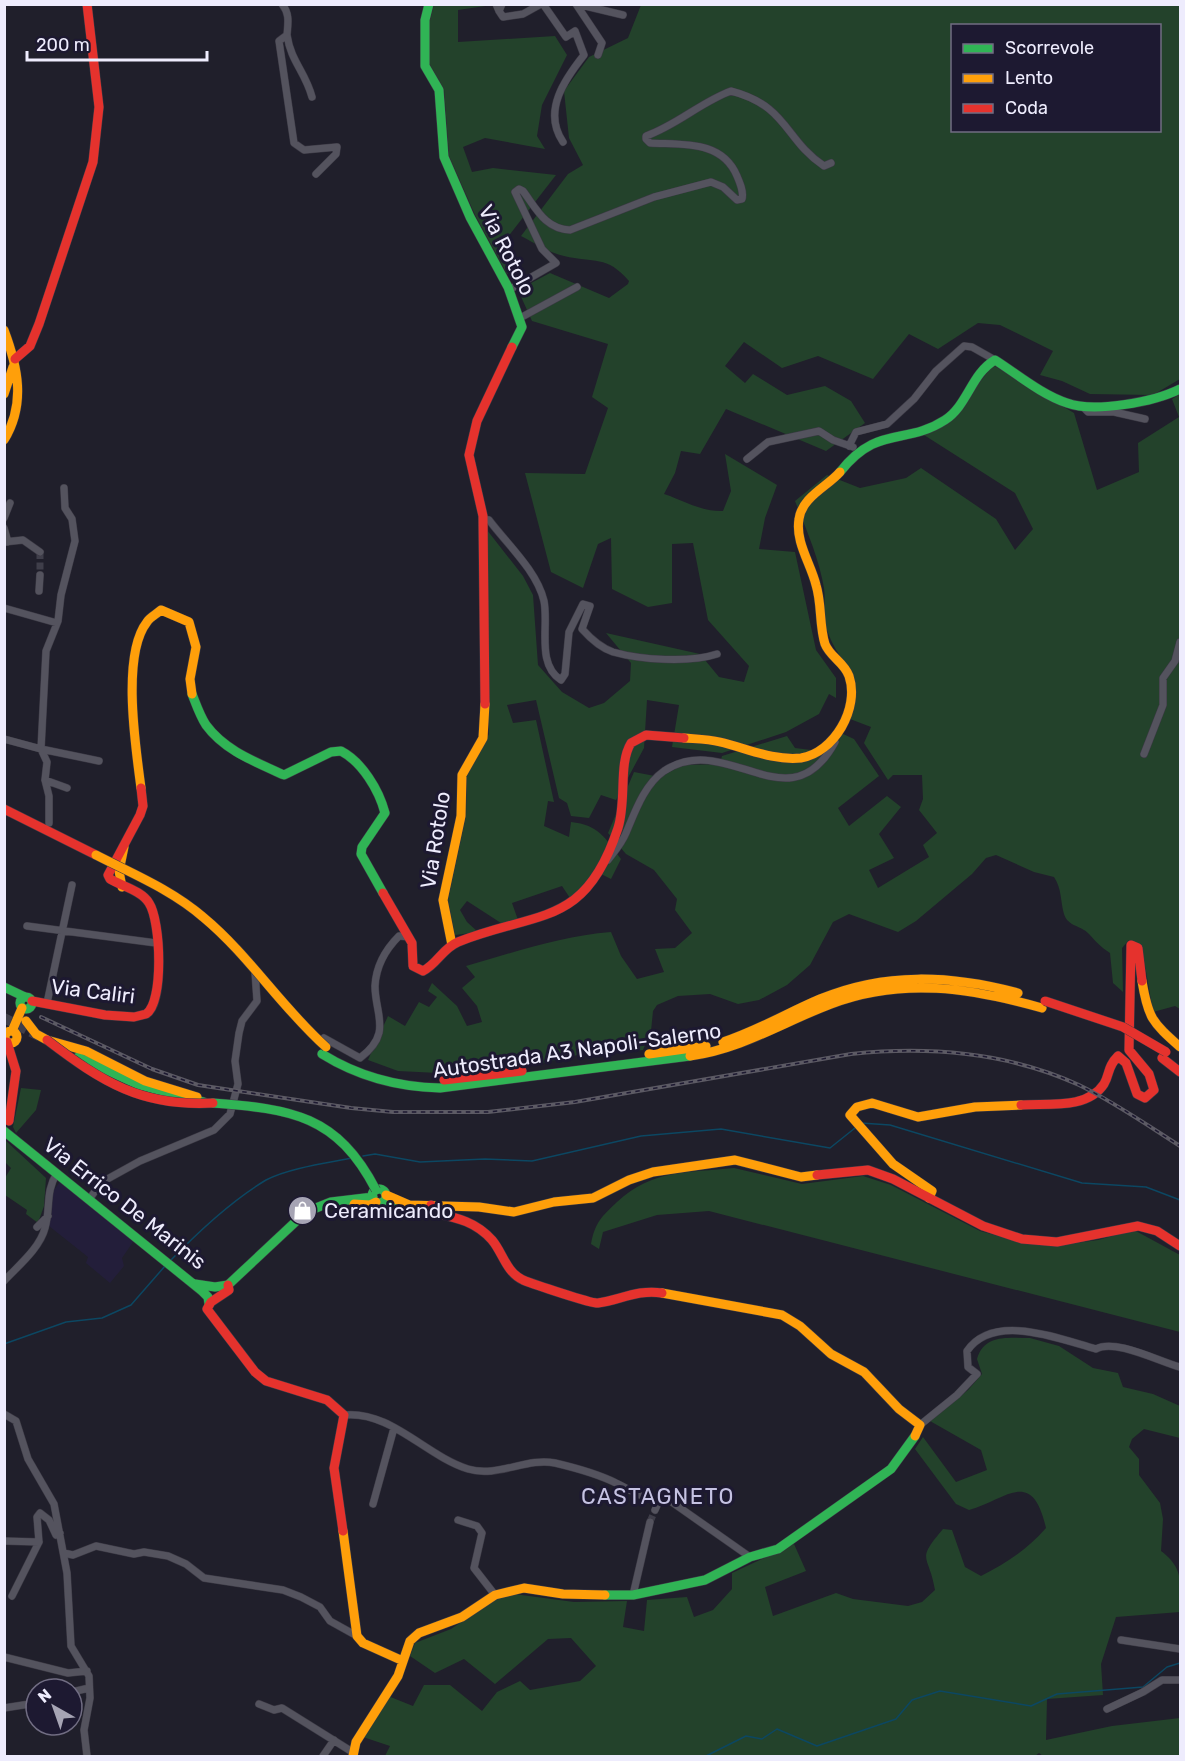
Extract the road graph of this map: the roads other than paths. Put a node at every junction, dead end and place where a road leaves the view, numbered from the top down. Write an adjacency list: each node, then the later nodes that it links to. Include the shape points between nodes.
1 (87, 4): 18 (main road, via 99,107 93,162 39,324 30,346)
2 (282, 4): 8 (street, via 289,13)
3 (429, 4): 15 (main road, Via Rotolo, via 425,66 439,90 444,158)
4 (542, 4): 6 (street, via 513,17 503,17); 11 (street, via 566,37 576,31 584,55 558,94 555,123)
5 (576, 4): 7 (street); 9 (street, via 602,43)
6 (499, 7)
7 (623, 15)
8 (287, 35): 10 (street, via 292,58 307,78); 13 (street, via 279,41 294,143 304,150 337,147)
9 (598, 55)
10 (312, 97)
11 (563, 142)
12 (831, 163): 15 (street, via 824,166 813,159 782,119 761,102 731,91 717,96 646,139 650,143 710,148 723,155 736,174 742,199 737,200 711,182 654,197 570,230 560,230 519,189 515,192 532,232 556,263)
13 (316, 174)
14 (577, 287): 16 (street)
15 (509, 290): 16 (main road, Via Rotolo)
16 (520, 318): 31 (main road, Via Rotolo, via 519,336 471,438 469,455)
17 (4, 330): 18 (main road)
18 (15, 359): 21 (main road); 24 (main road, via 17,418)
19 (995, 360): 22 (main road, via 1065,403); 25 (street, via 964,346 887,424 856,432); 26 (main road, via 984,365 948,418)
20 (1180, 389): 22 (main road, via 1162,398)
21 (4, 394)
22 (1084, 408): 23 (street)
23 (1145, 418)
24 (4, 440)
25 (849, 446): 26 (street); 27 (street, via 819,431 768,442)
26 (860, 450): 41 (main road, via 801,510 798,526 818,591 822,635 828,652 846,668 850,680 849,705)
27 (747, 459)
28 (64, 488): 38 (street, via 65,508 72,519 75,541)
29 (10, 502): 30 (street)
30 (4, 518)
31 (483, 519): 40 (street, via 489,520 541,589 547,666 561,680 569,632 583,604 590,606 582,629 612,652 659,658 704,658); 58 (main road, Via Rotolo, via 484,733 462,775 461,816 443,900)
32 (4, 528): 33 (street)
33 (6, 542): 34 (street, via 24,540)
34 (40, 552)
35 (40, 575): 36 (street)
36 (39, 591)
37 (4, 608): 38 (street)
38 (57, 623): 43 (street, via 46,651)
39 (1180, 642): 44 (street, via 1175,661 1163,678 1163,705)
40 (717, 654)
41 (837, 734): 52 (street, via 818,767 797,777 766,776 723,761 682,762 665,770 644,795 622,841); 52 (main road, via 817,753 784,759 718,741 647,735 635,739 626,758 625,795 617,833)
42 (4, 739): 43 (street)
43 (41, 749): 45 (street); 46 (street, via 47,762)
44 (1144, 754)
45 (99, 761)
46 (45, 780): 47 (street); 50 (street)
47 (67, 788)
48 (4, 809): 51 (main road, Autostrada A3 Napoli-Salerno)
49 (4, 818): 51 (main road, Autostrada A3 Napoli-Salerno)
50 (49, 823)
51 (94, 858): 68 (main road, Autostrada A3 Napoli-Salerno, bridge, via 175,897 203,916 324,1050 394,1077 457,1079 723,1042 832,994 889,979 922,976 976,981 1121,1034)
52 (603, 862): 58 (main road, via 583,894 568,906)
53 (72, 885): 55 (street)
54 (27, 926): 55 (street)
55 (63, 932): 57 (street); 60 (street)
56 (409, 937): 57 (main road, Via Rotolo, via 361,854 385,813 379,796 348,753 331,752 284,775 240,755 213,734 196,709 190,679 196,647 189,622 161,610 152,616 140,639 133,664 131,700 143,806 141,817 124,845 119,871 122,887 149,902 156,920); 58 (main road, Via Rotolo, via 413,947 411,962 417,970 429,969); 77 (street, via 399,936 380,963 375,986 382,1023 374,1042 360,1058 329,1043 313,1029 254,964 257,1001 242,1021 239,1033 235,1061 238,1084 231,1114 214,1130 140,1161 102,1182)
57 (156, 943): 62 (main road, Via Rotolo, via 156,986)
58 (452, 945)
59 (4, 987): 61 (main road, Via Caliri)
60 (47, 1003): 61 (main road, Via Caliri); 62 (main road, Via Caliri, via 80,1012 140,1016)
61 (27, 1004): 63 (main road); 65 (main road)
62 (150, 1012)
63 (26, 1021): 64 (main road); 65 (main road)
64 (36, 1034): 65 (main road); 66 (main road)
65 (10, 1038): 73 (main road, via 16,1071)
66 (47, 1040): 72 (main road, bridge, via 86,1051 145,1082); 72 (main road, bridge, via 81,1068 133,1094 186,1107)
67 (1180, 1047): 76 (main road, via 1154,1024 1146,1007 1138,948 1131,945 1129,1050 1154,1082 1154,1090 1145,1098 1137,1094 1126,1063 1118,1056 1109,1065 1104,1084 1085,1101 975,1107 918,1117 873,1103 857,1107 850,1114 858,1125 893,1164 932,1191)
68 (1164, 1055): 70 (main road, Autostrada A3 Napoli-Salerno); 71 (main road, Autostrada A3 Napoli-Salerno)
69 (78, 1057): 72 (main road, via 163,1096)
70 (1180, 1062)
71 (1180, 1072)
72 (213, 1103): 75 (main road, bridge, via 279,1112 328,1128 358,1155)
73 (6, 1124): 74 (main road, Via Errico De Marinis, via 15,1140)
74 (57, 1173): 77 (main road, Via Errico De Marinis); 79 (street, via 48,1187)
75 (378, 1198): 78 (main road); 84 (main road, via 331,1202 314,1208)
76 (929, 1198): 78 (main road, via 868,1170 801,1177 735,1160 653,1172 593,1198 514,1212); 81 (main road, via 983,1226 1022,1239 1057,1242 1138,1226 1157,1231)
77 (93, 1201): 83 (main road, Via Errico De Marinis)
78 (429, 1205): 89 (main road, via 435,1213 468,1220 482,1230 509,1269 521,1279 584,1302 596,1304 639,1292 656,1292 744,1306 792,1320 831,1354 864,1372)
79 (48, 1216): 80 (street); 82 (street, via 45,1231 33,1249)
80 (37, 1227)
81 (1180, 1246)
82 (4, 1281)
83 (193, 1283): 84 (main road, Via Errico De Marinis); 85 (main road, via 208,1297)
84 (228, 1285): 85 (main road, via 229,1290)
85 (209, 1304): 88 (main road, via 208,1314 255,1372 279,1387 327,1400)
86 (1180, 1367): 89 (street, via 1126,1349 1096,1349 1033,1333 990,1332 967,1351 968,1367 977,1374)
87 (4, 1414): 96 (street, via 16,1421 28,1459 54,1504)
88 (344, 1415): 90 (street, via 360,1413); 104 (main road, via 334,1468)
89 (920, 1425): 100 (main road, via 891,1470 778,1550)
90 (394, 1428): 91 (street, via 467,1469 485,1472 552,1463 615,1482 635,1495); 92 (street)
91 (659, 1501): 93 (street); 100 (street, via 666,1498)
92 (373, 1504)
93 (655, 1510)
94 (458, 1520): 101 (street, via 477,1526 482,1533 474,1568)
95 (650, 1522): 102 (street)
96 (60, 1533): 98 (street, via 56,1535 49,1520 40,1513); 99 (street)
97 (4, 1541): 98 (street)
98 (39, 1542): 103 (street)
99 (64, 1553): 104 (street, via 73,1555 96,1546 168,1556 204,1578 283,1590 301,1597 320,1607 330,1621); 109 (street, via 71,1646)
100 (750, 1557): 102 (main road, via 705,1580)
101 (495, 1595): 102 (main road, via 524,1588 564,1594); 108 (main road, via 462,1617 419,1634 410,1641)
102 (633, 1595)
103 (12, 1596)
104 (357, 1636): 108 (main road, via 363,1643)
105 (1121, 1640): 106 (street)
106 (1180, 1649)
107 (4, 1657): 109 (street, via 68,1673)
108 (403, 1661): 118 (main road, via 398,1676 356,1742)
109 (87, 1671): 111 (street)
110 (1180, 1680): 116 (street, via 1162,1680)
111 (89, 1688): 112 (street); 119 (street, via 84,1730)
112 (84, 1689)
113 (259, 1704): 117 (street, via 274,1710 282,1708)
114 (24, 1705): 115 (street)
115 (4, 1708)
116 (1107, 1709)
117 (334, 1740): 118 (street); 120 (street)
118 (354, 1755)
119 (87, 1756)
120 (323, 1756)

